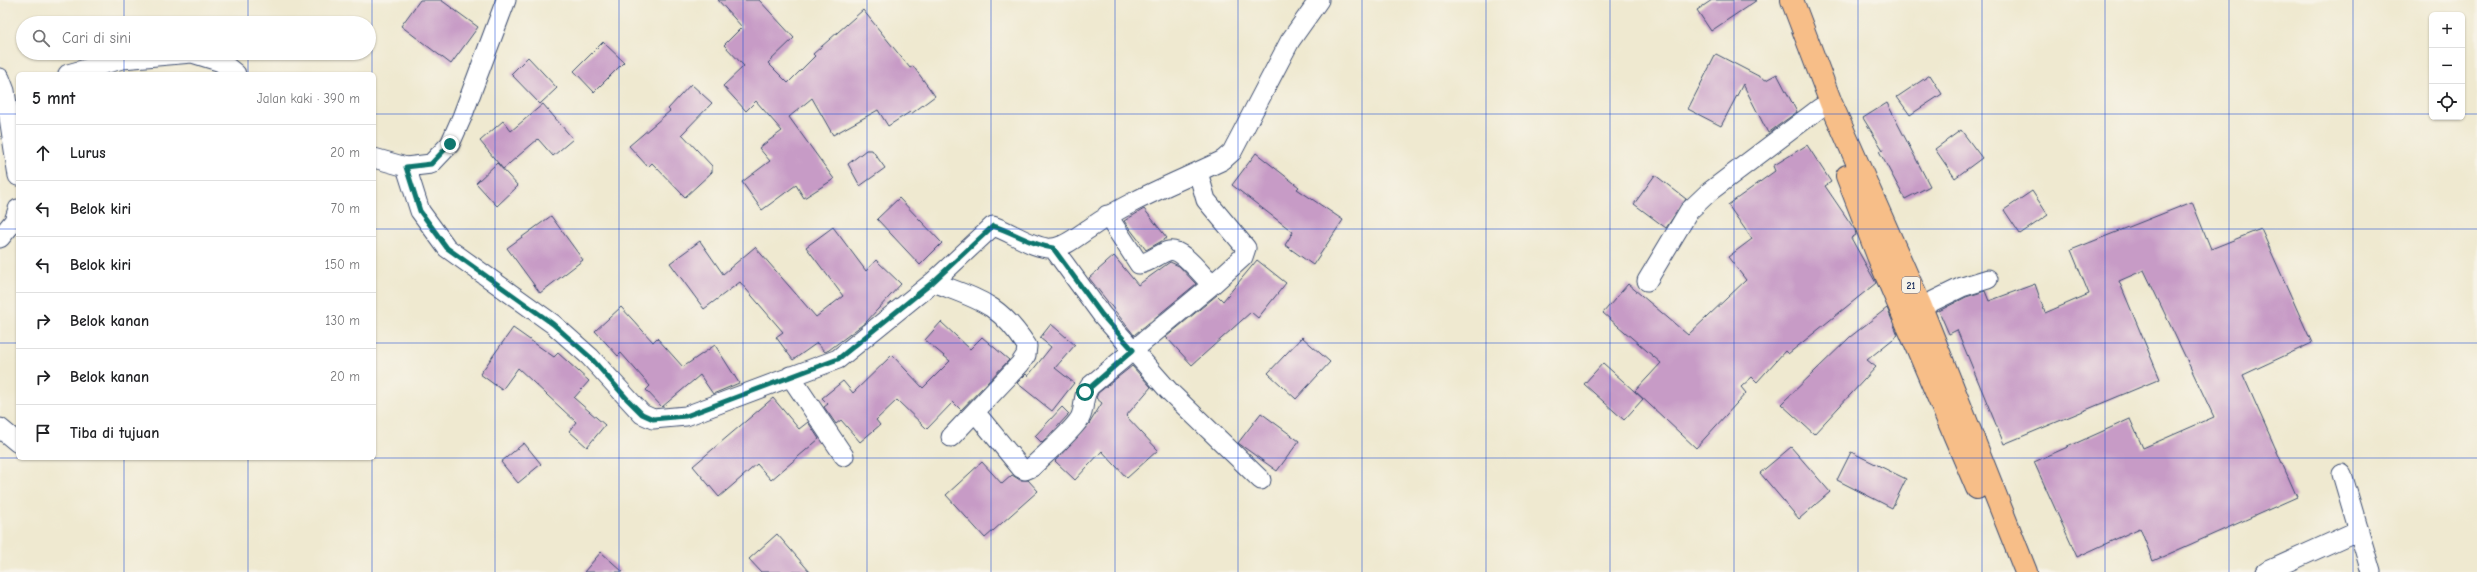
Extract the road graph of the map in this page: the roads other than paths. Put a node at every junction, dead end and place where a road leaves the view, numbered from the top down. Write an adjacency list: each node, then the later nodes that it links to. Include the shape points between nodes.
1 (506, 0): 13 (street, via 450,144 431,164)
2 (1319, 0): 14 (street, via 1290,41 1232,152 1223,160)
3 (1779, 0): 10 (highway, 21)
4 (1792, 0): 23 (highway, 21, via 1831,103)
5 (118, 60): 7 (street)
6 (215, 60): 8 (street)
7 (75, 72)
8 (234, 72)
9 (8, 86): 11 (street)
10 (1820, 108): 20 (street, via 1709,192 1689,211); 34 (highway, 21, via 1878,256)
11 (16, 156)
12 (376, 159): 13 (street)
13 (406, 167): 25 (street, via 420,211 447,248 553,324 590,357 642,414 653,419 686,416)
14 (1198, 172): 16 (street); 22 (street, via 1206,200 1246,248 1243,257)
15 (16, 215): 17 (street)
16 (1107, 215): 18 (street, via 1067,243); 22 (street, via 1139,264 1168,251 1176,251)
17 (0, 238)
18 (1053, 248): 21 (street, via 1039,246 993,226); 24 (street, via 1102,315)
19 (1988, 279): 23 (street, via 1962,287)
20 (1647, 281)
21 (933, 282): 25 (street, via 838,359); 26 (street, via 985,302 997,310 1016,328 1027,346 1026,356 1020,364)
22 (1212, 285): 24 (street)
23 (1921, 307): 35 (highway, 21)
24 (1133, 350): 26 (street, via 1090,386 1083,398 1079,420 1028,469 1021,468); 32 (street, via 1169,390)
25 (790, 376): 30 (street)
26 (975, 412): 28 (street)
27 (0, 428): 29 (street)
28 (951, 437)
29 (16, 441)
30 (844, 456)
31 (2342, 474): 33 (street)
32 (1261, 480)
33 (2359, 530): 36 (street); 37 (street)
34 (2012, 572)
35 (2026, 572)
36 (2266, 572)
37 (2371, 572)

